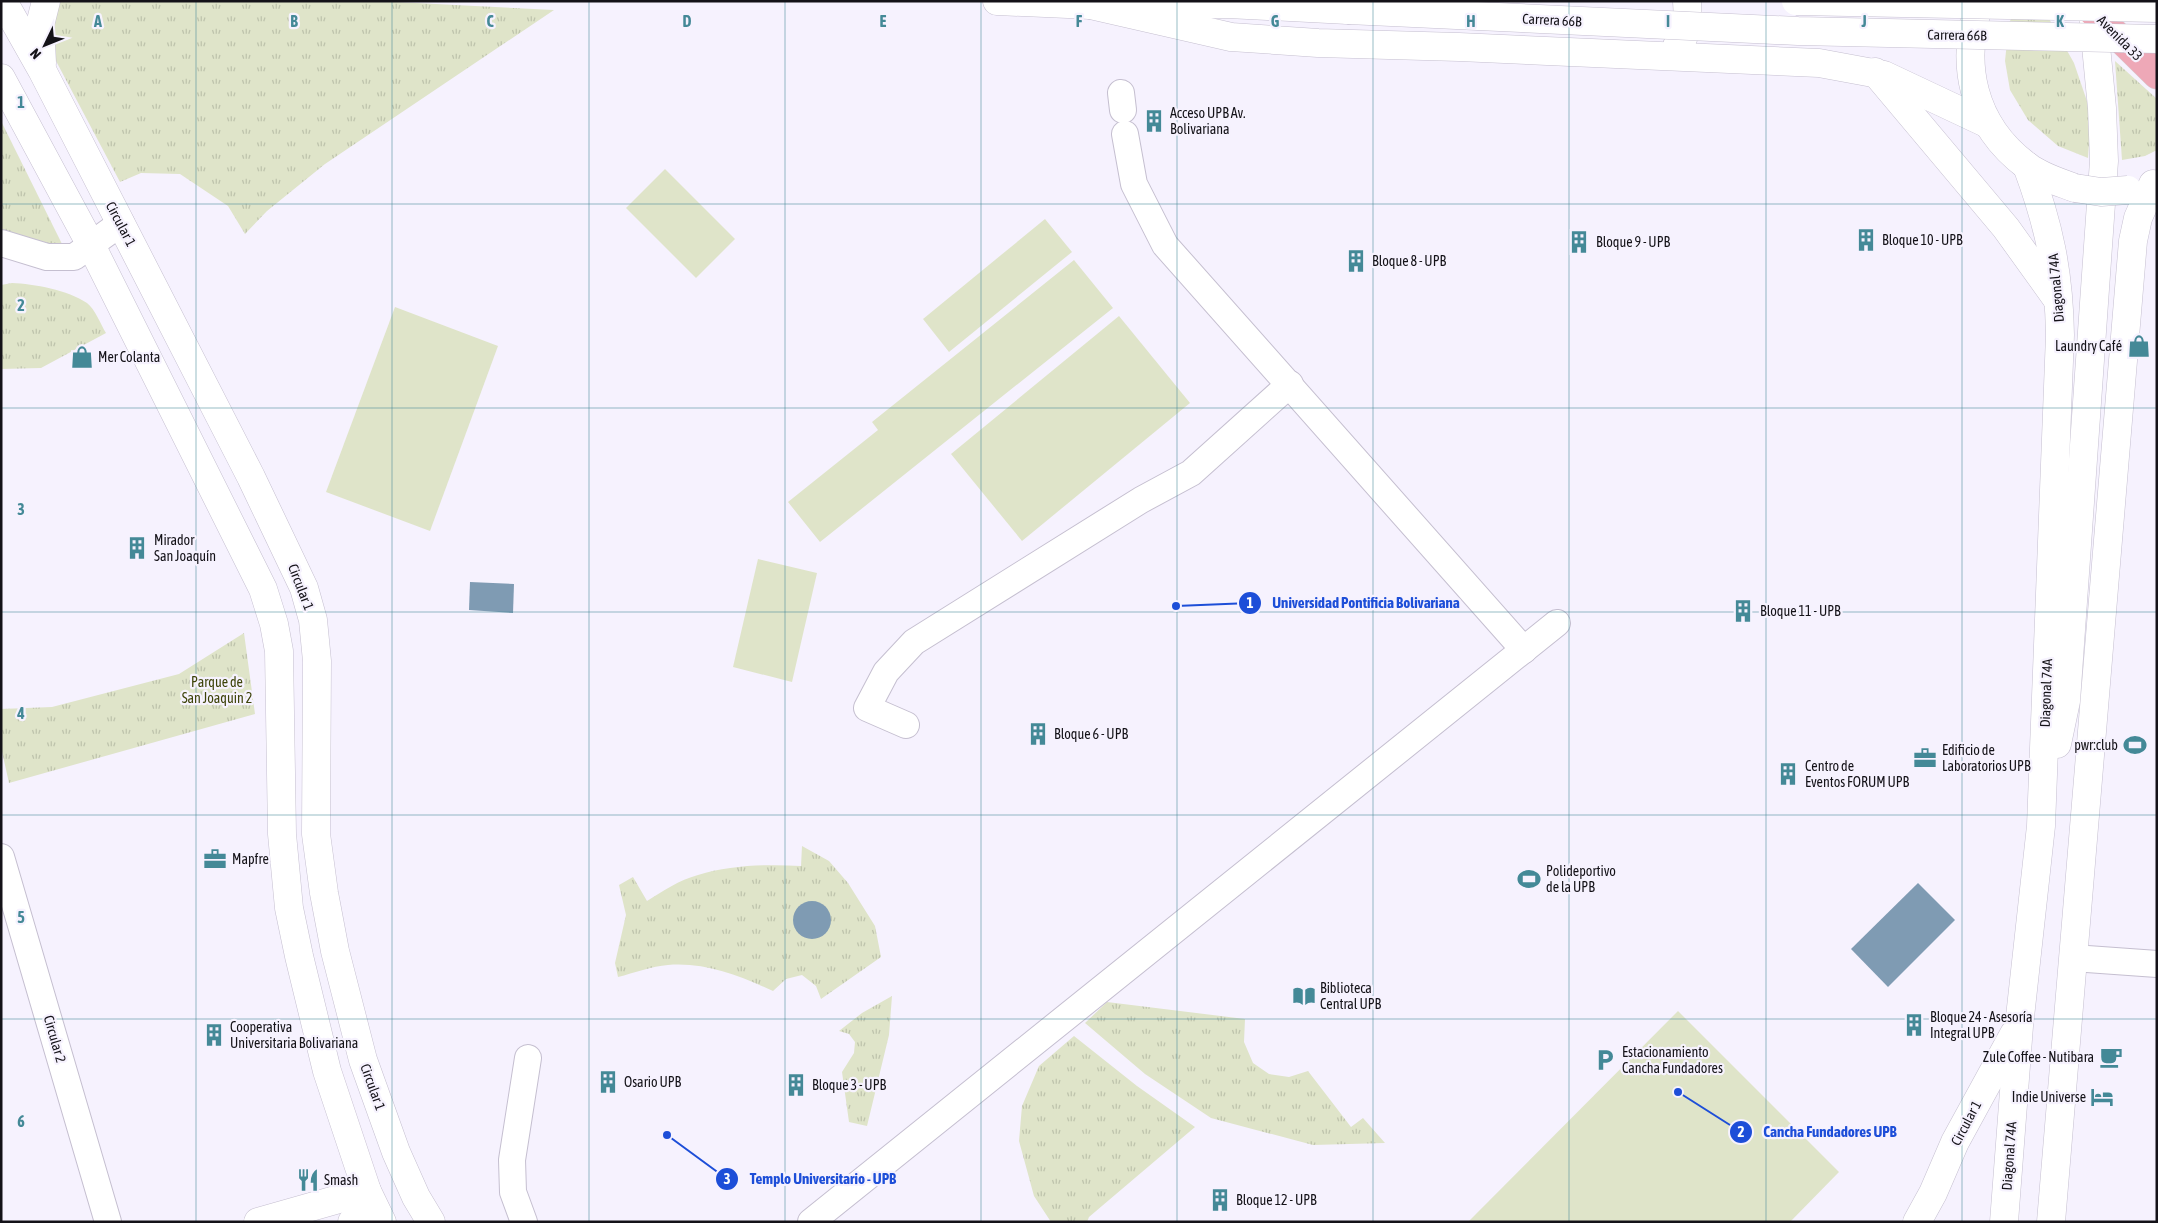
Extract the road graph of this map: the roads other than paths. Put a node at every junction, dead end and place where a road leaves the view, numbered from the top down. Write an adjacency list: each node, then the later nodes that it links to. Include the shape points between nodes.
1 (3, 1): 15 (main road, Circular 1)
2 (46, 1): 15 (main road, via 40,25)
3 (997, 1): 8 (main road, Carrera 66B)
4 (1686, 1): 13 (main road, via 1686,29 1680,43)
5 (1796, 1): 9 (main road, bridge); 14 (main road, via 1795,24 1800,42 1808,57)
6 (1980, 1): 20 (main road, via 1972,24 1969,59 1975,93)
7 (2141, 1): 11 (main road)
8 (1090, 5): 12 (main road, Carrera 66B, bridge, via 1228,4 1798,31); 13 (main road, via 1231,36 1318,43)
9 (2091, 6): 10 (main road, bridge); 17 (main road, Avenida 33); 31 (main road, via 2102,108 2104,162 2100,233 2066,701)
10 (2157, 8)
11 (2157, 17)
12 (2157, 39)
13 (1658, 58): 14 (main road)
14 (1819, 63): 16 (main road)
15 (42, 70): 23 (main road, Circular 1)
16 (1875, 72): 20 (main road); 26 (main road, via 2006,228)
17 (2157, 75)
18 (1, 78): 25 (main road)
19 (1123, 112): 27 (street, via 1134,184 1165,245)
20 (1988, 124): 21 (main road)
21 (2027, 166): 22 (main road, bridge, via 2076,188 2102,192); 26 (main road, Diagonal 74A, via 2049,232)
22 (2146, 185): 33 (main road, via 2133,241)
23 (121, 223): 25 (street); 42 (main road, Circular 1, via 251,477 310,606 317,661 316,834 335,951 366,1070 396,1152)
24 (1, 243): 25 (street, via 47,256 74,258)
25 (91, 245): 37 (main road, via 262,589 274,624 279,651 282,834 289,908 328,1071)
26 (2060, 303): 31 (main road, Diagonal 74A)
27 (1290, 384): 29 (street); 30 (street, via 1191,473 1141,500 914,642 886,672 867,708)
28 (1557, 623): 29 (street)
29 (1524, 650): 44 (street)
30 (906, 725)
31 (2041, 826): 35 (main road, Diagonal 74A)
32 (1, 857): 39 (street, Circular 2)
33 (2072, 958): 34 (street); 47 (main road)
34 (2157, 964)
35 (2019, 1026): 45 (main road, Circular 1, via 1955,1142); 46 (main road, Diagonal 74A)
36 (528, 1058): 43 (street, via 512,1160 513,1192)
37 (366, 1191): 38 (main road); 40 (main road)
38 (380, 1219): 41 (main road)
39 (108, 1222)
40 (258, 1222)
41 (352, 1222)
42 (431, 1222)
43 (524, 1222)
44 (810, 1222)
45 (1917, 1222)
46 (2004, 1222)
47 (2050, 1222)

